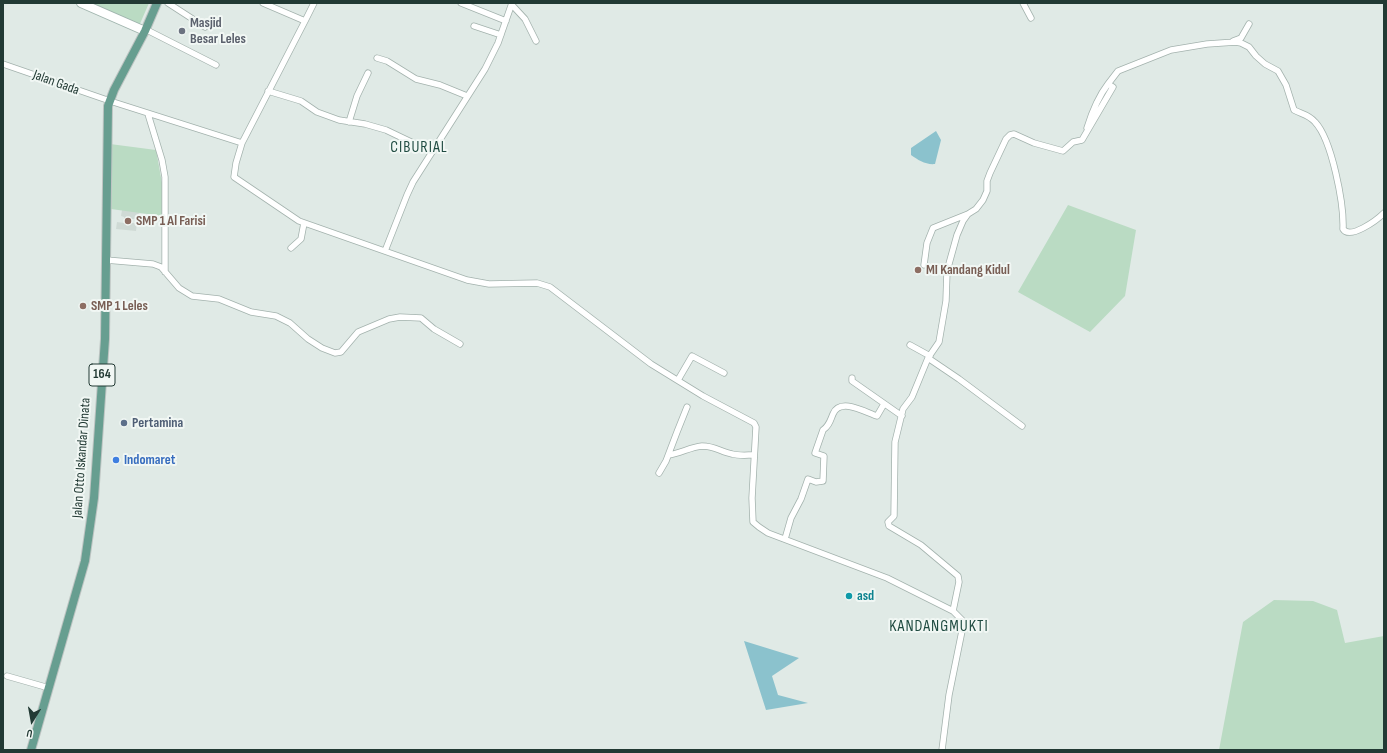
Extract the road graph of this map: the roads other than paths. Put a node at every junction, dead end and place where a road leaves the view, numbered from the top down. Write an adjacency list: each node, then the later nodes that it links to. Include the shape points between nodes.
1 (81, 3): 15 (street)
2 (157, 3): 15 (main road, Jalan Otto Iskandar Dinata / 164)
3 (168, 3): 14 (street)
4 (263, 3): 10 (street)
5 (314, 3): 10 (street)
6 (461, 3): 11 (street)
7 (1023, 3): 9 (street)
8 (512, 4): 11 (street); 17 (street, via 525,19)
9 (1030, 18)
10 (305, 21): 23 (street)
11 (506, 21): 16 (street)
12 (1249, 24): 18 (street, via 1241,38)
13 (474, 26): 16 (street)
14 (204, 27)
15 (145, 30): 21 (street); 25 (main road, Jalan Otto Iskandar Dinata / 164)
16 (501, 35): 24 (street, via 486,69)
17 (536, 41)
18 (1231, 42): 30 (street, via 1249,47 1265,64 1278,72 1286,85 1294,110 1304,113 1315,122 1325,137 1337,178 1345,232 1352,233); 31 (street, via 1171,50 1118,71 1108,84 1113,87 1082,140 1073,142 1063,151 1014,134 1010,135 990,173 983,200)
19 (377, 58): 24 (street, via 387,61 416,79)
20 (3, 64): 25 (street, Jalan Gada)
21 (216, 65)
22 (368, 73): 27 (street)
23 (268, 91): 27 (street, via 301,101 318,112); 28 (street)
24 (467, 96): 29 (street)
25 (110, 101): 26 (street, Jalan Gada); 35 (main road, Jalan Otto Iskandar Dinata / 164)
26 (148, 114): 28 (street, Jalan Gada); 37 (street, via 165,177)
27 (349, 122): 29 (street, via 386,130)
28 (242, 143): 32 (street, via 234,177)
29 (432, 152): 34 (street, via 413,182)
30 (1384, 213)
31 (968, 214): 36 (street, via 933,228 926,242); 40 (street, via 957,234 949,262 941,334 937,346)
32 (304, 223): 33 (street, via 301,240); 34 (street)
33 (291, 248)
34 (385, 251): 43 (street, via 476,283 537,284 550,287 639,355)
35 (106, 260): 37 (street, via 153,264); 54 (main road, Jalan Otto Iskandar Dinata / 164, via 105,339 94,498 85,561)
36 (924, 265)
37 (165, 272): 38 (street, via 179,288 192,296 219,299 251,312 276,316 290,323 322,348 335,353 341,352 358,332 388,319 400,317 421,318)
38 (460, 344)
39 (910, 345): 40 (street)
40 (929, 357): 46 (street); 47 (street)
41 (724, 373): 43 (street, via 692,356)
42 (852, 378): 44 (street, via 852,381)
43 (678, 380): 49 (street, via 754,423)
44 (884, 404): 46 (street); 51 (street, via 877,416 849,406 834,410 815,453 824,456 823,481 808,479)
45 (688, 408): 48 (street, via 676,432)
46 (902, 416): 52 (street, via 895,442 894,516 888,522 889,526 921,545 958,576)
47 (1022, 426)
48 (669, 455): 49 (street, via 702,446 714,447 732,454); 50 (street)
49 (754, 455): 51 (street, via 753,522 768,533)
50 (659, 473)
51 (784, 539): 52 (street, via 887,578)
52 (953, 611): 56 (street, via 963,621 963,626 949,695)
53 (7, 676): 54 (street)
54 (49, 688): 55 (main road, Jalan Otto Iskandar Dinata / 164)
55 (31, 750)
56 (942, 750)

